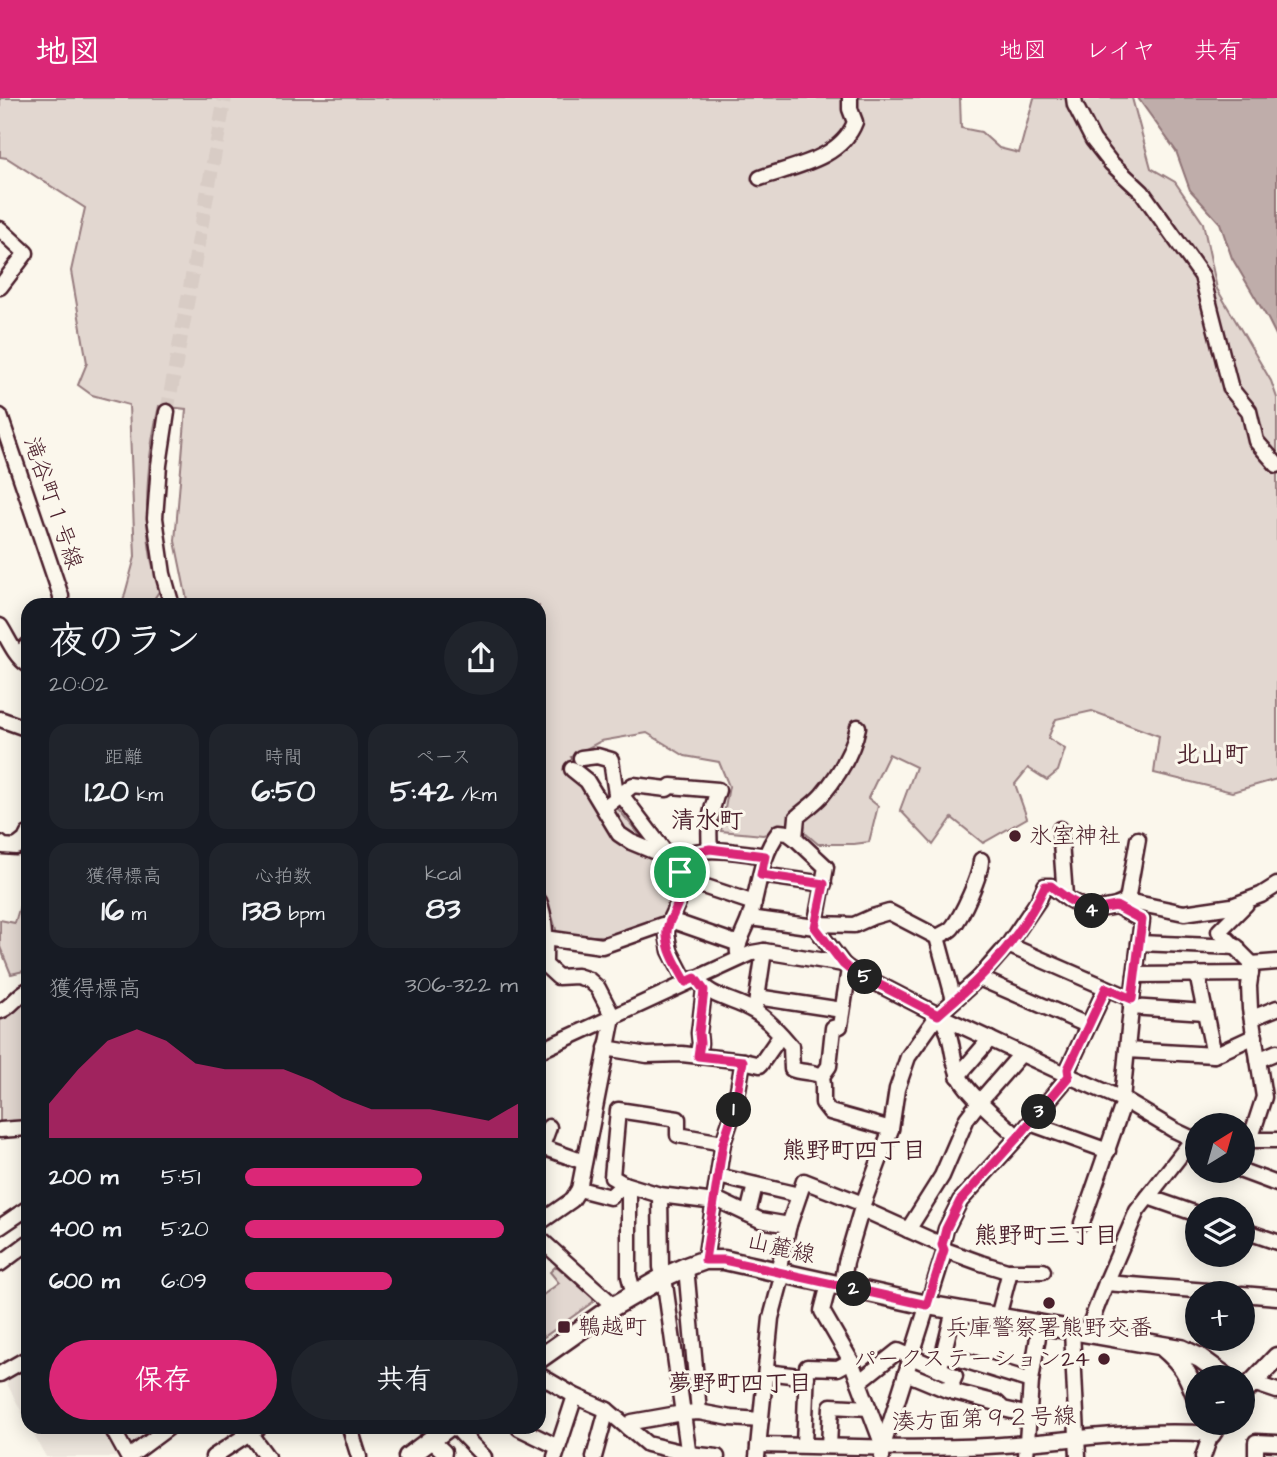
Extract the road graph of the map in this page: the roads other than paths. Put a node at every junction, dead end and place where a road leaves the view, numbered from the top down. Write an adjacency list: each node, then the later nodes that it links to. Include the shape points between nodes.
1 (850, 98): 3 (street, via 855,122 841,144 827,155)
2 (1074, 98): 8 (street, via 1093,140 1142,192 1202,276 1231,388 1249,411 1256,441)
3 (760, 178)
4 (0, 229): 5 (street, via 26,253)
5 (0, 287)
6 (167, 412): 10 (street, via 155,518)
7 (0, 416): 9 (street, 滝谷町１号線)
8 (1277, 465)
9 (61, 598)
10 (170, 598)
11 (0, 626): 12 (street)
12 (21, 650)
13 (0, 719): 14 (street)
14 (21, 726)
15 (858, 727): 19 (street, via 844,763 821,796 797,817)
16 (619, 795): 17 (street); 17 (street, via 611,760 597,756 576,764); 23 (street, via 633,785 718,790 709,815); 25 (street)
17 (604, 808): 25 (street, via 619,834)
18 (1060, 830): 31 (street)
19 (791, 835): 24 (street, via 779,832); 29 (street, via 827,867)
20 (1138, 839): 34 (street)
21 (0, 843): 22 (street, via 16,847)
22 (21, 843)
23 (710, 849): 24 (street); 25 (street)
24 (765, 856): 27 (street)
25 (667, 858): 28 (street)
26 (981, 860): 38 (street, via 967,903 951,929)
27 (761, 875): 29 (street); 33 (street)
28 (682, 879): 33 (street); 36 (street, via 682,894)
29 (824, 884): 37 (street)
30 (1277, 885): 32 (street)
31 (1065, 896): 34 (street, via 1090,911); 41 (street, via 1045,886)
32 (1252, 898): 34 (street, via 1184,914); 42 (street, via 1219,930)
33 (754, 902): 35 (street)
34 (1121, 904): 40 (street, via 1142,920)
35 (750, 918): 37 (street); 43 (street)
36 (669, 923): 39 (street, via 602,946); 43 (street); 52 (street, via 670,951)
37 (816, 925): 38 (street, via 854,925 889,912); 47 (street)
38 (937, 937): 55 (street)
39 (546, 938)
40 (1139, 943): 42 (street); 50 (street)
41 (1008, 945): 51 (street); 53 (street)
42 (1237, 947): 48 (street)
43 (739, 951): 44 (street); 52 (street)
44 (764, 951): 47 (street); 57 (street)
45 (1277, 962): 48 (street)
46 (546, 966): 63 (street, via 558,976 590,980)
47 (846, 966): 59 (street); 62 (street)
48 (1251, 969): 49 (street); 64 (street)
49 (1197, 974): 50 (street); 61 (street)
50 (1135, 975): 56 (street)
51 (979, 978): 55 (street); 65 (street)
52 (695, 983): 57 (street); 63 (street); 75 (street)
53 (1106, 988): 56 (street); 65 (street)
54 (21, 994): 60 (street)
55 (954, 1000): 62 (street)
56 (1131, 1003): 61 (street); 71 (street)
57 (756, 1004): 59 (street); 66 (street)
58 (1277, 1008): 64 (street)
59 (842, 1010): 78 (street, via 840,1026 833,1028 829,1066)
60 (0, 1012)
61 (1205, 1012): 74 (street)
62 (938, 1015): 68 (street); 79 (street, via 948,1027); 87 (street, via 908,1057)
63 (613, 1017): 69 (street); 70 (street)
64 (1252, 1018): 67 (street)
65 (1087, 1026): 80 (street)
66 (781, 1035): 77 (street, via 760,1065); 78 (street, via 791,1046 792,1069)
67 (1255, 1036): 74 (street); 76 (street)
68 (990, 1039): 73 (street); 79 (street)
69 (546, 1048)
70 (607, 1048): 75 (street); 98 (street)
71 (1127, 1050): 74 (street); 81 (street)
72 (1277, 1052): 76 (street)
73 (1021, 1054): 80 (street); 82 (street)
74 (1214, 1055)
75 (698, 1056): 77 (street)
76 (1258, 1059): 83 (street, via 1264,1097)
77 (743, 1061): 94 (street)
78 (822, 1076): 87 (street, via 823,1103 830,1112)
79 (958, 1076): 82 (street)
80 (1069, 1076): 81 (street); 84 (street)
81 (1122, 1099): 91 (street); 95 (street)
82 (980, 1101): 90 (street); 117 (street)
83 (1255, 1118)
84 (1030, 1124): 90 (street); 95 (street)
85 (549, 1127): 89 (street)
86 (21, 1128): 88 (street)
87 (891, 1129): 109 (street)
88 (0, 1130)
89 (546, 1135)
90 (1018, 1137): 121 (street, via 960,1201)
91 (1185, 1139)
92 (1255, 1140): 93 (street)
93 (1277, 1140)
94 (723, 1143): 99 (street); 102 (street, via 678,1135 678,1119 618,1110 612,1177)
95 (1108, 1151): 114 (street)
96 (546, 1152): 98 (street)
97 (1185, 1155): 107 (street)
98 (584, 1162): 104 (street)
99 (718, 1176): 103 (street); 108 (street)
100 (1255, 1176): 101 (street)
101 (1277, 1184)
102 (626, 1185): 104 (street, via 610,1196); 105 (street); 133 (street, via 629,1276)
103 (755, 1185): 106 (street); 112 (street)
104 (579, 1189): 113 (street, via 572,1200)
105 (660, 1195): 108 (street); 129 (street)
106 (799, 1195): 109 (street, via 804,1181); 115 (street)
107 (1147, 1196): 110 (street); 130 (street, via 1136,1210)
108 (715, 1202): 112 (street); 123 (street)
109 (863, 1206): 117 (street); 131 (street)
110 (1185, 1210)
111 (21, 1213): 116 (street)
112 (748, 1214): 115 (street)
113 (546, 1218)
114 (1082, 1223)
115 (789, 1225): 128 (street)
116 (0, 1227)
117 (908, 1230): 121 (street)
118 (1255, 1234): 119 (street)
119 (1277, 1242)
120 (546, 1244): 137 (street)
121 (943, 1247): 126 (street); 136 (street)
122 (21, 1248): 124 (street)
123 (705, 1260): 125 (main road, 山麓線); 128 (main road, 山麓線)
124 (0, 1264)
125 (686, 1267): 129 (main road, 山麓線); 165 (street)
126 (1010, 1271): 127 (street); 139 (street)
127 (1043, 1271)
128 (780, 1272): 131 (main road, 山麓線); 151 (street)
129 (664, 1277): 133 (main road, 山麓線); 166 (street)
130 (1106, 1283): 132 (street); 141 (street)
131 (835, 1285): 136 (main road, 山麓線); 146 (street, via 822,1311)
132 (1185, 1289)
133 (634, 1295): 137 (main road, 山麓線)
134 (1255, 1295): 135 (street)
135 (1277, 1297)
136 (927, 1305): 138 (main road, 山麓線); 144 (street)
137 (614, 1306): 143 (main road, 山麓線)
138 (954, 1310): 139 (main road, 山麓線); 148 (street)
139 (998, 1317): 140 (main road, 山麓線)
140 (1040, 1324): 141 (main road, 山麓線); 157 (street)
141 (1080, 1331): 142 (main road, 山麓線); 180 (street)
142 (1160, 1345): 149 (main road, 山麓線, via 1181,1349); 150 (main road)
143 (546, 1354)
144 (911, 1357): 148 (street); 152 (street); 158 (street, via 898,1351)
145 (1277, 1357): 156 (main road)
146 (851, 1361): 154 (street, via 838,1368 807,1367); 158 (street)
147 (21, 1362): 153 (street)
148 (942, 1362): 157 (street); 161 (street, via 955,1376)
149 (1210, 1365)
150 (1185, 1370)
151 (766, 1372): 154 (street); 168 (street)
152 (906, 1373): 161 (street); 189 (street)
153 (0, 1374)
154 (807, 1377): 183 (street)
155 (546, 1379): 162 (street)
156 (1255, 1380)
157 (1031, 1381): 167 (street)
158 (859, 1382): 163 (street)
159 (1255, 1390): 160 (street)
160 (1277, 1391)
161 (954, 1392): 167 (street)
162 (575, 1396): 164 (street); 188 (street)
163 (869, 1408): 184 (street, via 831,1406); 189 (street)
164 (607, 1410): 169 (street); 199 (street)
165 (699, 1412): 166 (street); 168 (street)
166 (683, 1413): 169 (street, via 632,1422); 191 (street)
167 (1029, 1415): 185 (street)
168 (761, 1420): 187 (street)
169 (628, 1428): 186 (street)
170 (1185, 1432): 180 (street, 湊方面第９２号線)
171 (116, 1434): 192 (street)
172 (160, 1434): 192 (street)
173 (248, 1434): 193 (street)
174 (255, 1434): 194 (street)
175 (352, 1434): 195 (street)
176 (439, 1434): 181 (main road)
177 (462, 1434): 198 (street)
178 (528, 1434): 188 (street)
179 (1210, 1435): 202 (street)
180 (1077, 1438): 185 (street, 湊方面第９２号線); 201 (street)
181 (431, 1440): 196 (main road); 197 (street, via 444,1452)
182 (1277, 1443): 203 (street, via 1256,1442)
183 (804, 1445): 184 (street, 湊方面第９２号線); 187 (street, 湊方面第９２号線)
184 (829, 1446): 189 (street, 湊方面第９２号線)
185 (1026, 1450): 190 (street, 湊方面第９２号線, via 987,1446)
186 (645, 1451): 191 (street)
187 (757, 1451)
188 (557, 1452)
189 (883, 1452): 190 (street, 湊方面第９２号線)
190 (901, 1452)
191 (689, 1456): 200 (street)
192 (129, 1457)
193 (213, 1457)
194 (267, 1457)
195 (359, 1457)
196 (408, 1457)
197 (443, 1457)
198 (483, 1457)
199 (594, 1457)
200 (717, 1457)
201 (1078, 1457)
202 (1203, 1457)
203 (1256, 1457)

